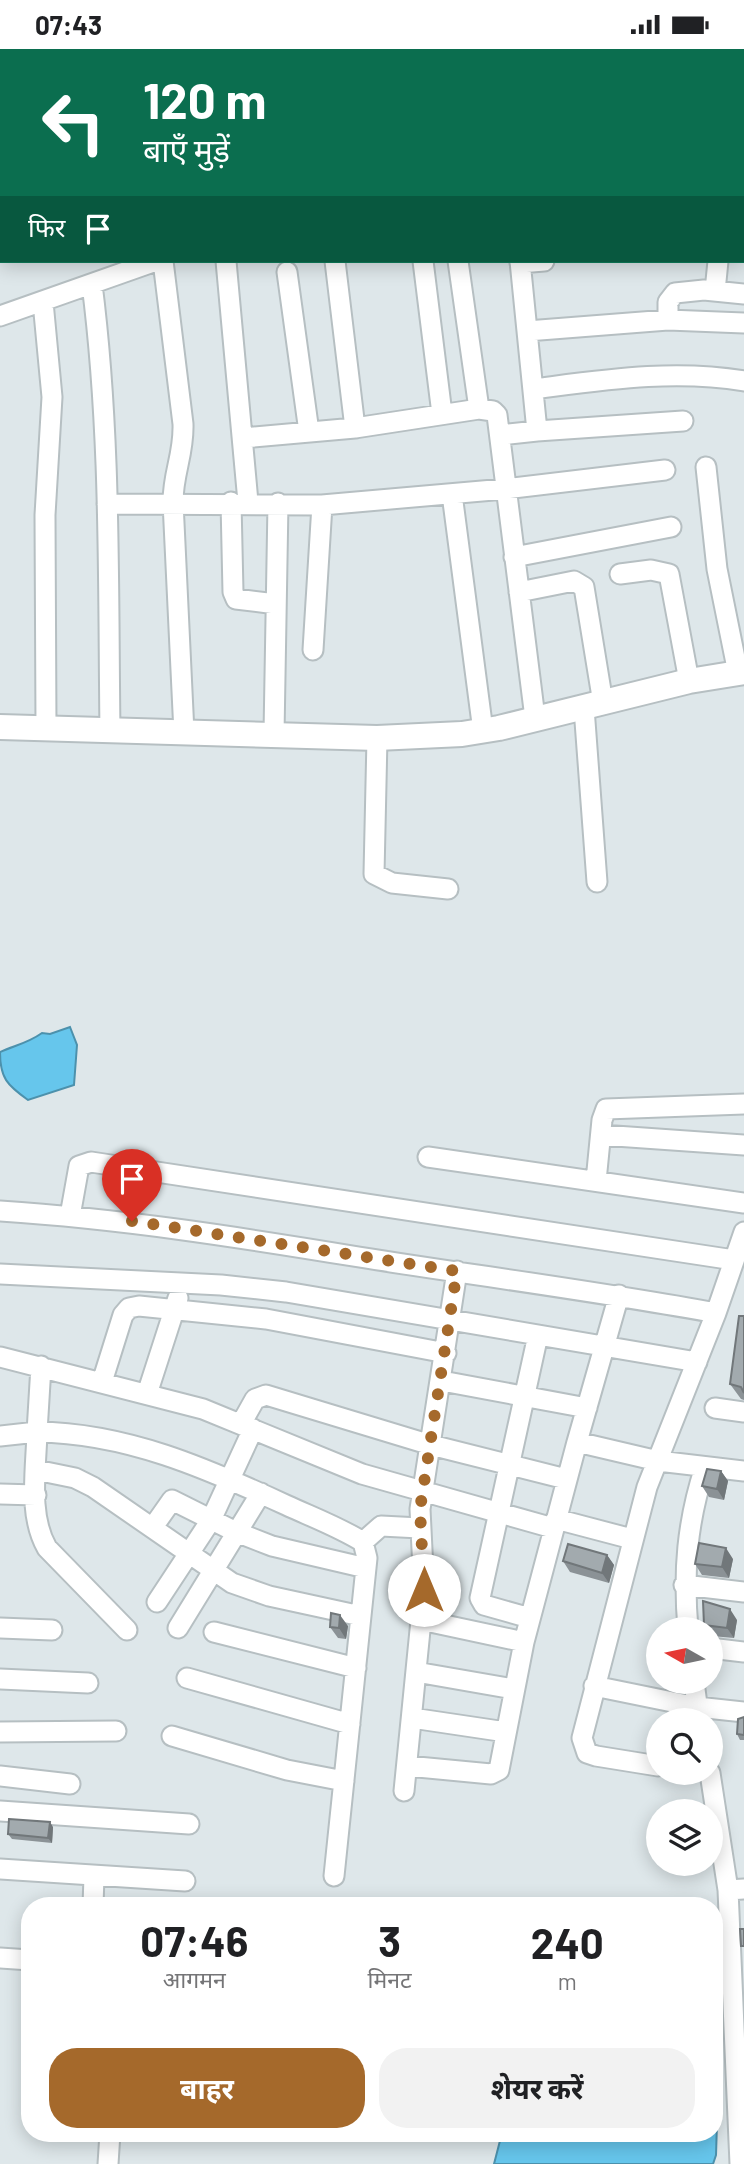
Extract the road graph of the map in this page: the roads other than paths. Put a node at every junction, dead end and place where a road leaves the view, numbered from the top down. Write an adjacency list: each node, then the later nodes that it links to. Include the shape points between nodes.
1 (150, 263): 10 (street)
2 (163, 263): 32 (street, via 183,424 184,450 173,481)
3 (226, 263): 27 (street)
4 (335, 263): 23 (street)
5 (423, 263): 21 (street)
6 (458, 263): 20 (street)
7 (520, 263): 17 (street)
8 (718, 263): 11 (street)
9 (286, 272): 24 (street)
10 (92, 284): 13 (street); 35 (street, via 104,392)
11 (715, 291): 12 (street); 15 (street, via 675,293 668,302)
12 (744, 294)
13 (43, 302): 14 (street); 48 (street, via 52,397 46,515)
14 (0, 316)
15 (668, 320): 16 (street); 17 (street)
16 (744, 323)
17 (527, 331): 19 (street)
18 (744, 381): 19 (street, via 690,374)
19 (533, 389): 25 (street)
20 (479, 409): 21 (street); 26 (street, via 497,415)
21 (442, 414): 23 (street)
22 (683, 421): 25 (street)
23 (355, 428): 24 (street)
24 (309, 432): 27 (street)
25 (537, 432): 26 (street)
26 (500, 435): 30 (street)
27 (243, 438): 33 (street)
28 (706, 467): 43 (street, via 715,557)
29 (665, 470): 30 (street)
30 (505, 489): 31 (street); 38 (street)
31 (452, 494): 36 (street); 49 (street)
32 (173, 502): 33 (street); 35 (street); 51 (street)
33 (240, 502): 34 (street); 41 (street, via 233,592 243,601)
34 (278, 503): 36 (street); 41 (street)
35 (107, 504): 50 (street)
36 (322, 505): 42 (street)
37 (671, 527): 38 (street)
38 (514, 557): 40 (street)
39 (620, 574): 44 (street, via 651,570 669,574)
40 (519, 592): 45 (street, via 574,581 584,587); 46 (street)
41 (276, 604): 52 (street)
42 (313, 650)
43 (741, 673): 44 (street)
44 (689, 681): 45 (street)
45 (594, 705): 46 (street); 54 (street)
46 (536, 718): 49 (street)
47 (0, 727): 48 (street)
48 (47, 728): 50 (street)
49 (483, 731): 53 (street)
50 (110, 732): 51 (street)
51 (184, 733): 52 (street)
52 (274, 734): 53 (street)
53 (377, 738): 55 (street, via 374,874 392,883)
54 (597, 881)
55 (448, 889)
56 (744, 1104): 57 (street, via 612,1107 603,1114)
57 (601, 1135): 58 (street); 60 (street)
58 (744, 1145)
59 (428, 1157): 60 (street)
60 (596, 1181): 61 (street)
61 (744, 1203)
62 (0, 1211): 63 (street)
63 (70, 1216): 65 (street, via 75,1173 79,1166 91,1162); 66 (street, via 212,1232)
64 (744, 1232): 65 (street)
65 (734, 1260): 71 (street)
66 (457, 1271): 69 (street); 72 (street)
67 (0, 1274): 68 (street)
68 (183, 1282): 70 (street); 72 (street, via 286,1292)
69 (618, 1294): 71 (street); 74 (street)
70 (175, 1309): 75 (street, via 333,1329); 80 (street, via 129,1308); 81 (street)
71 (716, 1313): 77 (street)
72 (450, 1322): 73 (street); 75 (street)
73 (538, 1335): 74 (street); 82 (street)
74 (604, 1344): 77 (street); 83 (street)
75 (446, 1353): 79 (street)
76 (0, 1357): 78 (street)
77 (697, 1362): 91 (street)
78 (41, 1366): 80 (street); 87 (street)
79 (442, 1381): 82 (street); 90 (street)
80 (102, 1382): 81 (street)
81 (148, 1394): 86 (street)
82 (523, 1396): 83 (street); 92 (street)
83 (587, 1408): 89 (street)
84 (715, 1408): 85 (street)
85 (744, 1412)
86 (247, 1427): 90 (street, via 255,1399 267,1395); 96 (street); 97 (street, via 362,1474)
87 (37, 1432): 88 (street); 93 (street); 96 (street, via 110,1439)
88 (0, 1436)
89 (577, 1442): 91 (street); 95 (street)
90 (431, 1445): 92 (street); 97 (street)
91 (684, 1464): 94 (street); 107 (street, via 647,1487); 112 (street)
92 (508, 1465): 95 (street); 101 (street)
93 (36, 1470): 100 (street); 104 (street, via 75,1478)
94 (744, 1471)
95 (566, 1479): 103 (street)
96 (231, 1480): 98 (street); 102 (street)
97 (423, 1492): 101 (street); 105 (street)
98 (261, 1493): 106 (street); 108 (street)
99 (0, 1494): 100 (street)
100 (36, 1495): 122 (street, via 40,1535 47,1548)
101 (497, 1513): 103 (street); 117 (street, via 481,1602)
102 (211, 1520): 104 (street, via 172,1500); 106 (street); 109 (street)
103 (554, 1524): 107 (street); 117 (street)
104 (153, 1527): 109 (street)
105 (420, 1528): 108 (street, via 381,1526); 118 (street, via 425,1566)
106 (236, 1532): 110 (street, via 272,1546); 111 (street)
107 (632, 1539): 132 (street)
108 (363, 1542): 110 (street)
109 (190, 1555): 111 (street); 114 (street)
110 (366, 1568): 115 (street)
111 (211, 1572): 115 (street, via 250,1591); 120 (street)
112 (684, 1584): 113 (street); 116 (street)
113 (744, 1592)
114 (157, 1602)
115 (361, 1616): 127 (street)
116 (687, 1617)
117 (530, 1618): 124 (street)
118 (421, 1620): 124 (street); 128 (street)
119 (0, 1628): 121 (street)
120 (178, 1628)
121 (52, 1630)
122 (127, 1630)
123 (214, 1632): 127 (street)
124 (524, 1642): 133 (street)
125 (723, 1650): 126 (street)
126 (744, 1652)
127 (356, 1668): 138 (street)
128 (416, 1672): 133 (street); 137 (street)
129 (187, 1678): 138 (street)
130 (0, 1679): 131 (street)
131 (88, 1683)
132 (594, 1686): 134 (street); 143 (street, via 582,1738 587,1753)
133 (514, 1689): 141 (street)
134 (676, 1708)
135 (744, 1712): 136 (street)
136 (723, 1713)
137 (412, 1718): 141 (street); 144 (street)
138 (350, 1724): 146 (street)
139 (116, 1731): 140 (street)
140 (0, 1732)
141 (506, 1732): 144 (street, via 496,1773)
142 (172, 1736): 146 (street, via 287,1770)
143 (646, 1764)
144 (407, 1766): 149 (street)
145 (0, 1776): 147 (street)
146 (344, 1781): 154 (street)
147 (70, 1784)
148 (710, 1785): 156 (street)
149 (404, 1791)
150 (0, 1811): 151 (street)
151 (189, 1824)
152 (0, 1869): 153 (street)
153 (94, 1876): 155 (street); 157 (street)
154 (334, 1876)
155 (185, 1881)
156 (736, 1890): 160 (street)
157 (93, 1897)
158 (0, 1958): 159 (street)
159 (21, 1959)
160 (741, 2116): 163 (street)
161 (109, 2142): 162 (street)
162 (108, 2164)
163 (740, 2164)

